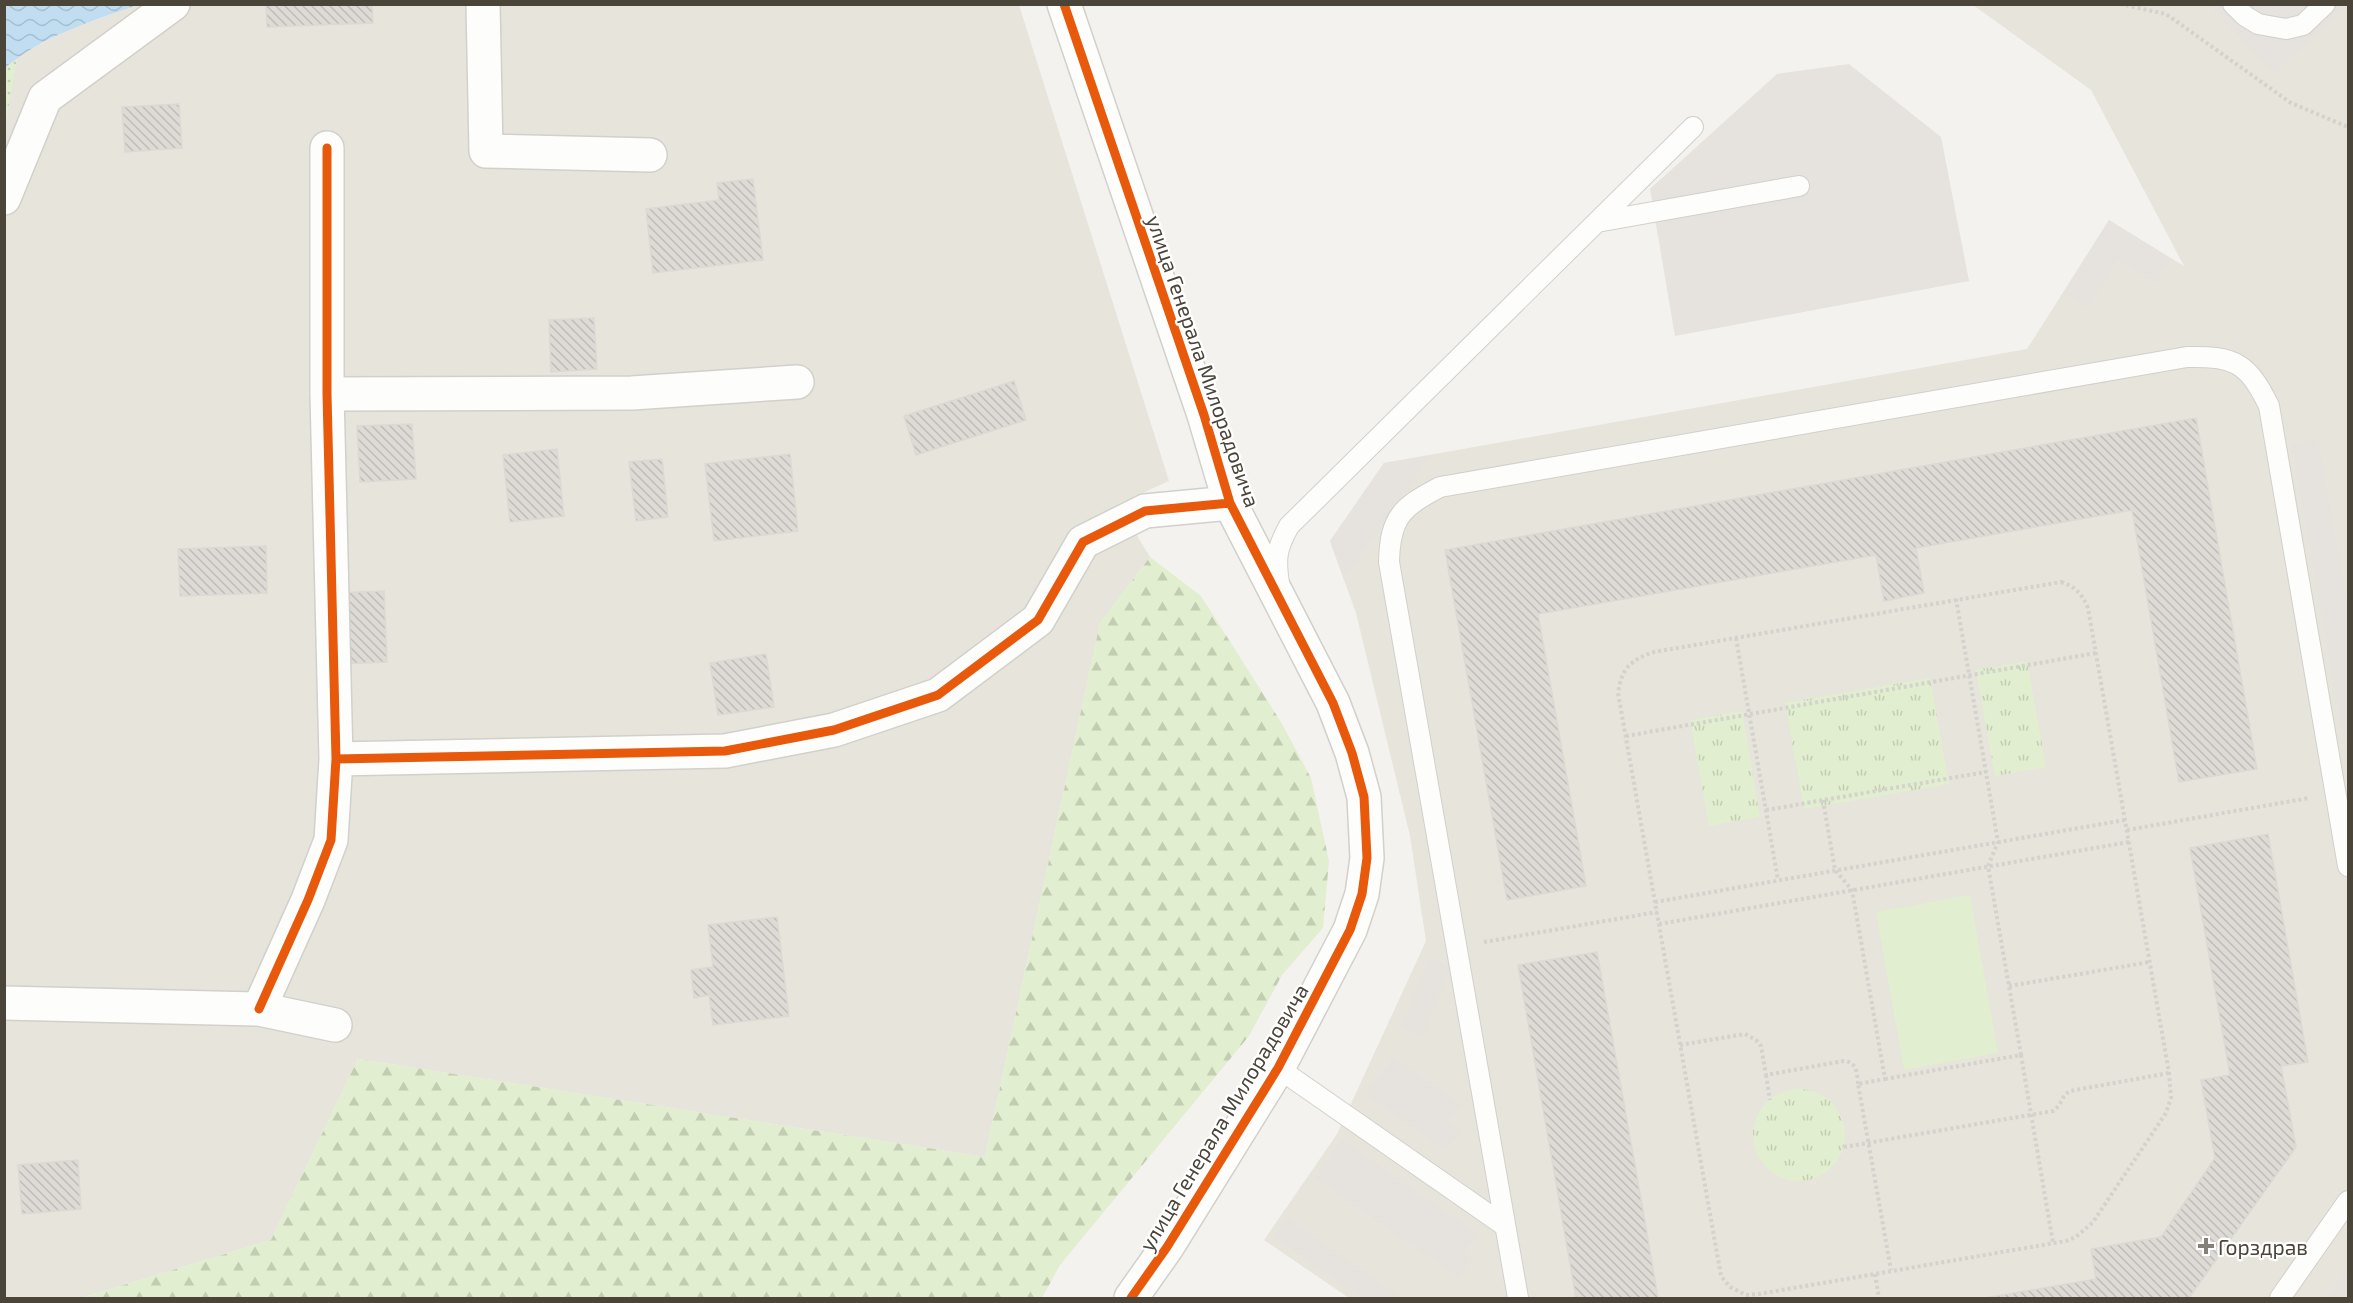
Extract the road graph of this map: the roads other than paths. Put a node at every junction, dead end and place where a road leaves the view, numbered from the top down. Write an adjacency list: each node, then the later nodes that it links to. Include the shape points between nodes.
1 (173, 4): 10 (street, via 45,98)
2 (483, 4): 8 (street, via 486,151)
3 (1064, 4): 14 (street, улица Генерала Милорадовича, via 1204,415)
4 (2234, 4): 5 (lane, via 2258,24 2286,28 2303,26)
5 (2325, 4)
6 (1693, 127): 11 (lane)
7 (327, 148): 13 (street)
8 (650, 155)
9 (1799, 186): 11 (lane)
10 (4, 198)
11 (1597, 222): 15 (lane, via 1289,526 1278,546 1276,564)
12 (797, 382): 13 (street, via 632,393)
13 (327, 394): 16 (street)
14 (1230, 503): 15 (street, улица Генерала Милорадовича); 16 (street, via 1145,511 1083,542 1038,620 938,695 834,730 725,752)
15 (1283, 609): 21 (street, улица Генерала Милорадовича, via 1333,703 1352,753 1364,797 1367,858 1362,894 1350,930)
16 (336, 759): 19 (street, via 331,840)
17 (2349, 866): 23 (lane, via 2269,406 2257,381 2239,365 2216,356 2187,357 1440,487 1413,501 1398,518 1390,539 1389,562)
18 (4, 1003): 19 (street)
19 (259, 1009): 20 (street)
20 (335, 1025)
21 (1278, 1068): 23 (lane); 24 (street, улица Генерала Милорадовича)
22 (2349, 1201): 26 (lane)
23 (1505, 1226): 25 (lane)
24 (1131, 1299)
25 (1518, 1299)
26 (2280, 1299)

